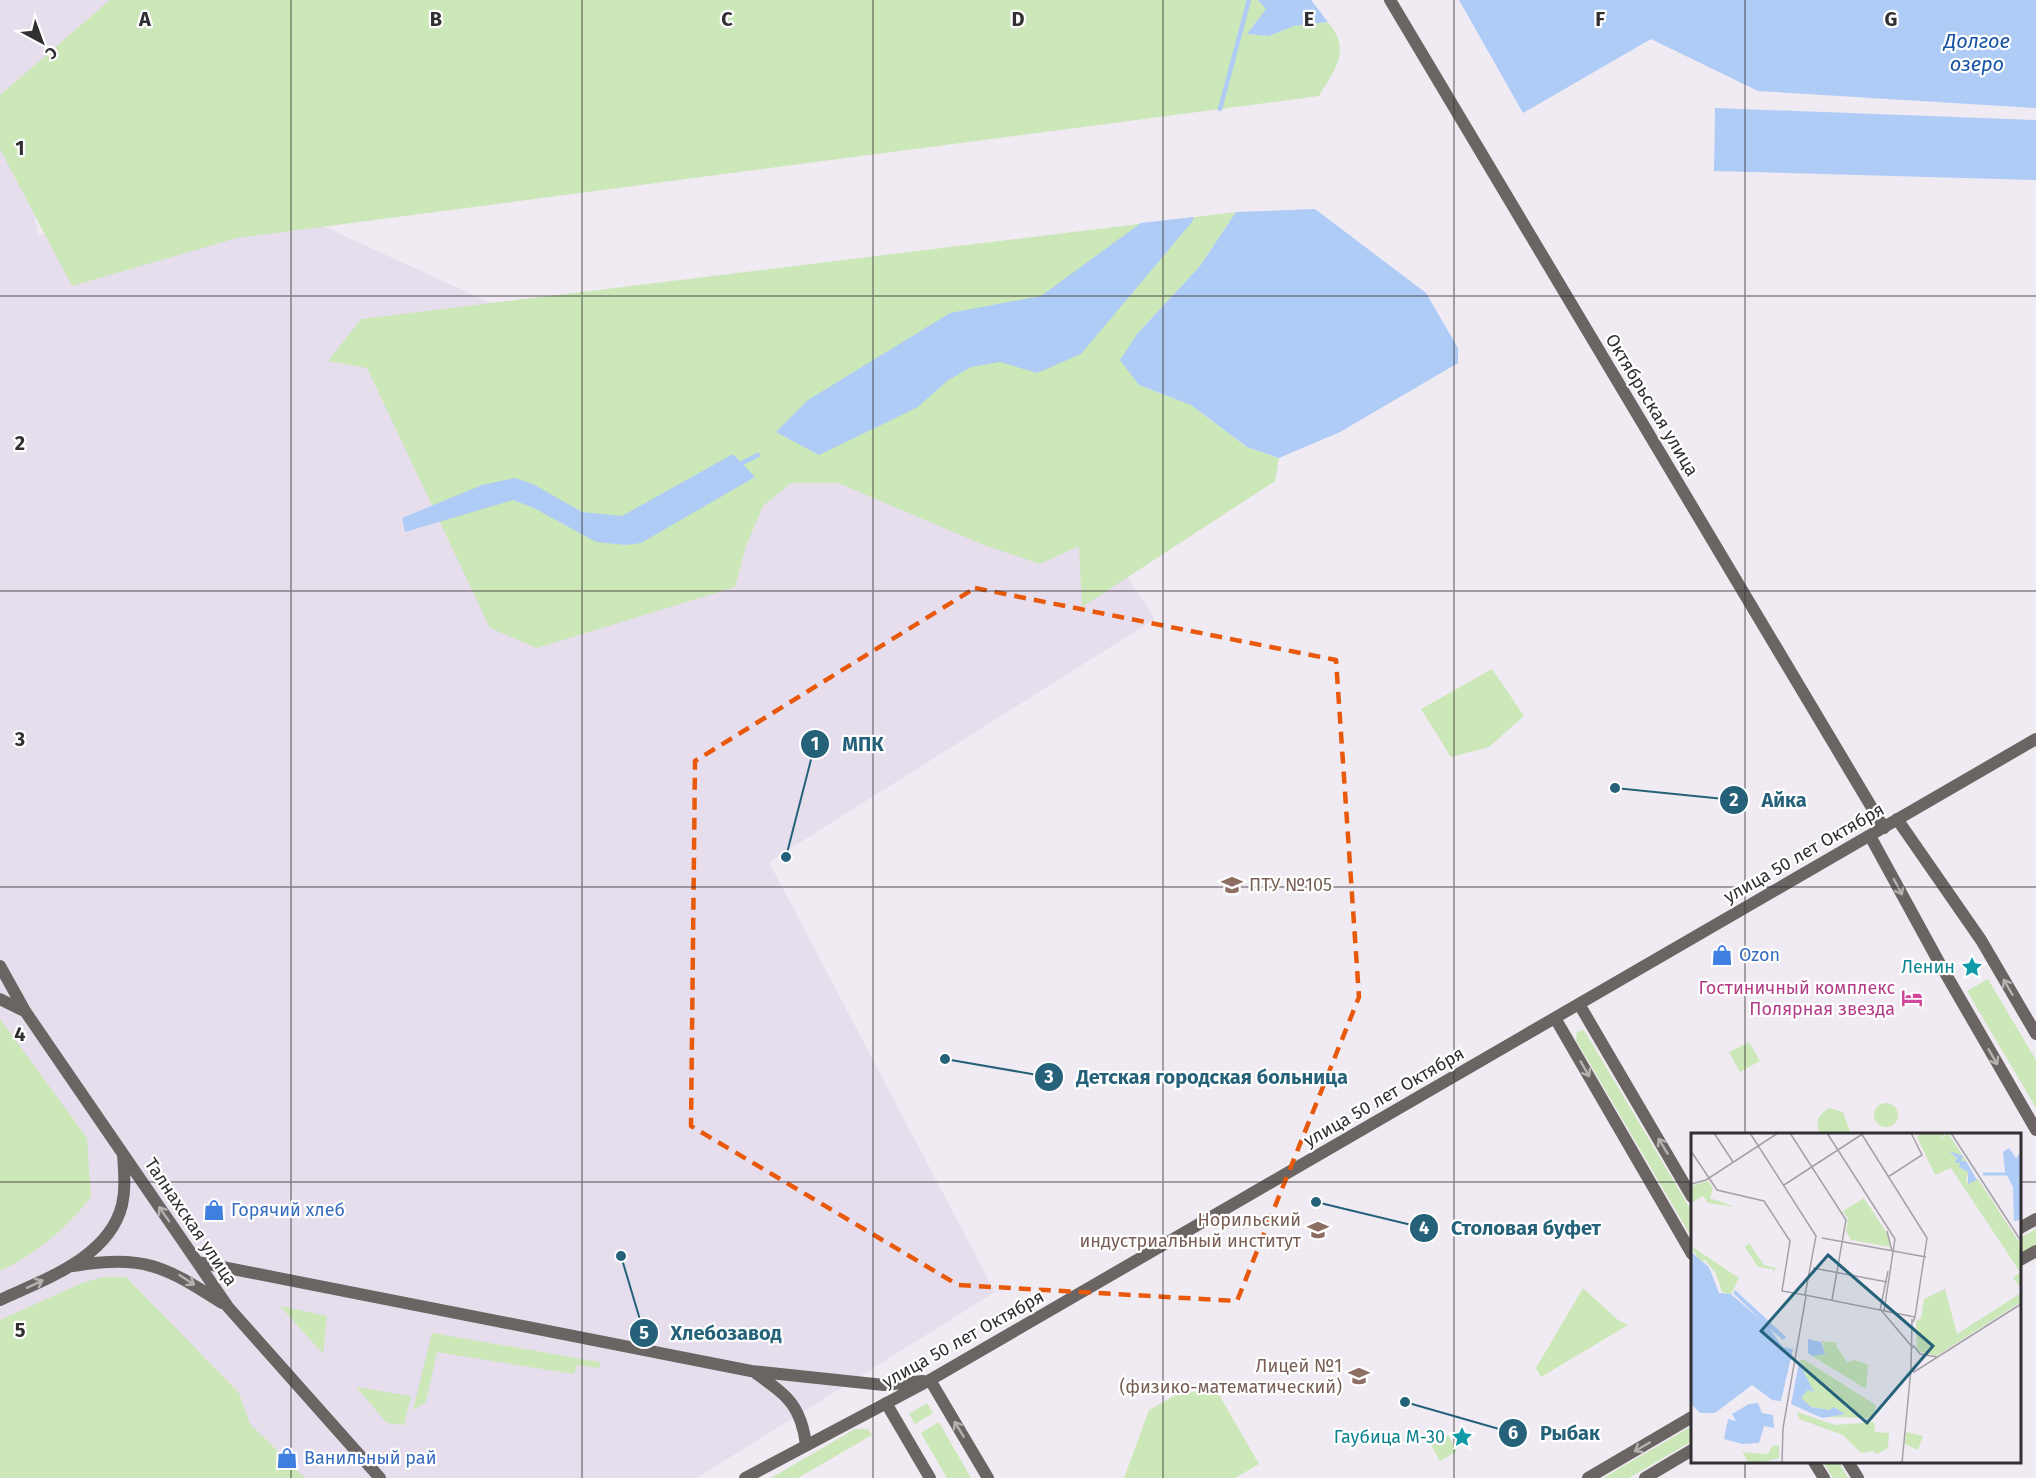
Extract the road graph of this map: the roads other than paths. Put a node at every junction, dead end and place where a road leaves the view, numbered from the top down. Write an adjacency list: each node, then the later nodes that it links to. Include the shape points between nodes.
1 (1390, 0): 4 (main road, Октябрьская улица)
2 (2036, 739): 3 (main road, улица 50 лет Октября)
3 (1897, 819): 4 (main road, улица 50 лет Октября); 11 (main road, one-way to 3, via 1981,940)
4 (1884, 828): 5 (main road, улица 50 лет Октября)
5 (1870, 836): 8 (main road, улица 50 лет Октября); 12 (main road, one-way to 12)
6 (0, 966): 9 (main road, Талнахская улица)
7 (0, 999): 9 (main road)
8 (1579, 1004): 10 (main road, улица 50 лет Октября); 14 (main road, one-way to 8)
9 (25, 1011): 13 (main road, Талнахская улица)
10 (1555, 1018): 18 (main road, one-way to 18); 25 (main road, улица 50 лет Октября)
11 (2036, 1034)
12 (2036, 1130)
13 (123, 1153): 20 (main road, Талнахская улица, one-way to 13); 21 (main road, via 125,1184 114,1225)
14 (1691, 1195)
15 (2036, 1219): 16 (main road)
16 (2021, 1227)
17 (2036, 1251): 19 (main road)
18 (1691, 1252)
19 (2021, 1259)
20 (197, 1262): 23 (main road, Талнахская улица); 24 (main road)
21 (70, 1267): 22 (main road, one-way to 21); 23 (main road, one-way to 23, via 130,1260 153,1264 178,1274)
22 (0, 1300)
23 (228, 1307): 32 (main road, Талнахская улица)
24 (751, 1371): 25 (main road, via 884,1385); 28 (main road, via 795,1405 804,1425)
25 (930, 1380): 26 (main road, улица 50 лет Октября); 35 (main road, one-way to 25)
26 (886, 1403): 28 (main road, улица 50 лет Октября); 34 (main road)
27 (1691, 1419): 36 (main road, one-way to 36)
28 (806, 1445): 33 (main road, улица 50 лет Октября)
29 (1691, 1451): 37 (main road)
30 (1815, 1463): 38 (main road)
31 (1849, 1463): 39 (main road)
32 (380, 1478)
33 (745, 1478)
34 (930, 1478)
35 (988, 1478)
36 (1588, 1478)
37 (1645, 1478)
38 (1824, 1478)
39 (1858, 1478)

